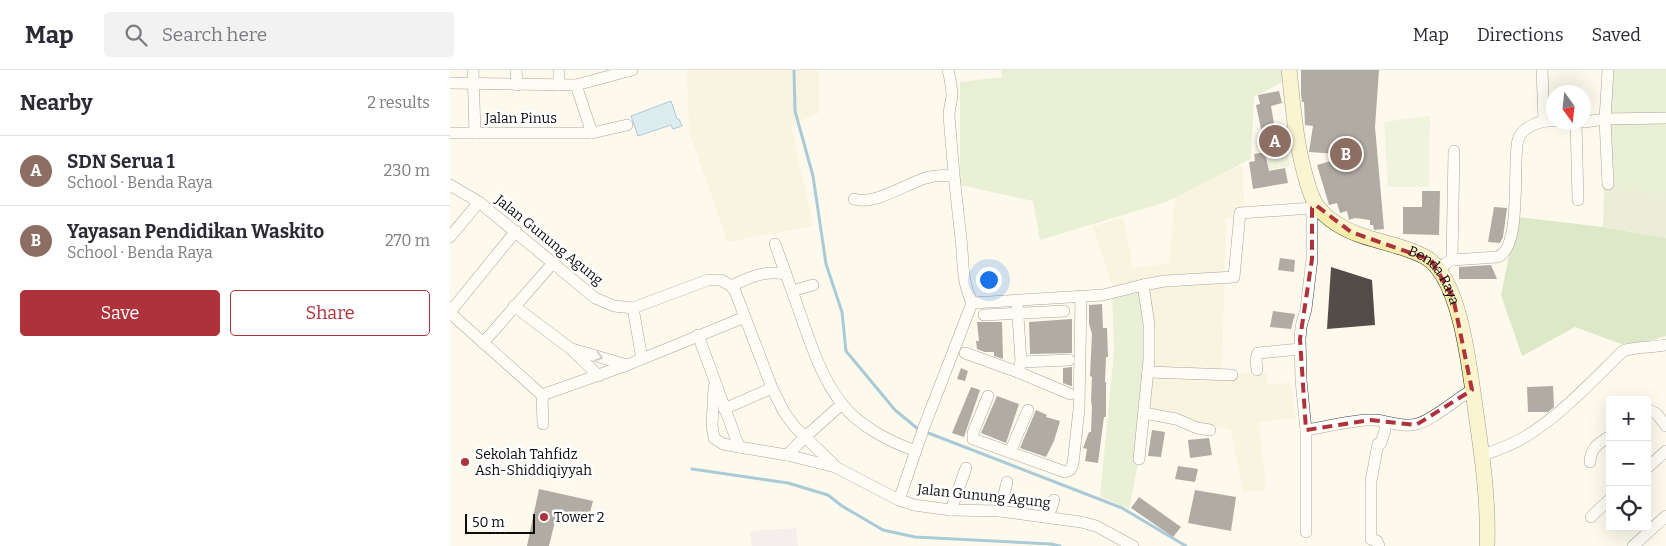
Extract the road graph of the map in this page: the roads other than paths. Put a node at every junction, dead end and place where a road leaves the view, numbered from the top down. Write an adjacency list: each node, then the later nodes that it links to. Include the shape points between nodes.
1 (473, 70): 11 (street)
2 (516, 70): 12 (street)
3 (559, 70): 14 (street)
4 (632, 70): 9 (street)
5 (948, 70): 26 (street, via 952,96 949,113)
6 (1289, 70): 32 (street, Benda Raya, via 1300,156)
7 (1542, 70): 15 (street)
8 (1608, 70): 16 (street)
9 (607, 74): 13 (street)
10 (450, 83): 11 (street)
11 (472, 84): 12 (street); 23 (street)
12 (517, 85): 14 (street)
13 (576, 85): 14 (street); 24 (street)
14 (559, 86)
15 (1546, 99)
16 (1605, 118): 17 (street); 18 (street); 27 (street)
17 (1666, 118)
18 (1591, 121)
19 (1546, 122): 36 (street, via 1528,128 1518,139 1513,223 1506,252 1497,257)
20 (627, 125): 24 (street, Jalan Pinus)
21 (1575, 130): 30 (street)
22 (450, 133): 23 (street, Jalan Pinus)
23 (475, 133): 24 (street, Jalan Pinus)
24 (592, 133)
25 (1454, 151): 36 (street)
26 (953, 176): 29 (street, via 934,176 874,198); 45 (street, via 962,272)
27 (1608, 184)
28 (450, 185): 31 (street, Jalan Gunung Agung)
29 (854, 199)
30 (1578, 200)
31 (479, 202): 33 (street, Jalan Gunung Agung); 34 (street)
32 (1315, 207): 38 (street, Benda Raya, via 1351,232 1419,254 1431,260); 41 (street, via 1240,213 1239,274); 57 (street)
33 (516, 231): 37 (street, Jalan Gunung Agung); 50 (street)
34 (450, 237)
35 (775, 244): 39 (street)
36 (1452, 260): 38 (street)
37 (553, 263): 46 (street); 48 (street, Jalan Gunung Agung, via 595,298 614,306)
38 (1440, 271): 69 (street, Benda Raya, via 1453,297 1467,353)
39 (786, 274): 42 (street, via 761,273); 43 (street)
40 (813, 284): 43 (street)
41 (1143, 284): 44 (street, via 1103,295); 64 (street, via 1149,324)
42 (732, 286): 48 (street, via 720,280 708,280); 52 (street, Jalan Gunung Agung)
43 (792, 291): 73 (street, via 818,361)
44 (1081, 297): 47 (street); 88 (street, via 1079,409 1073,464 1065,472)
45 (972, 303): 47 (street); 86 (street)
46 (514, 306): 54 (street); 56 (street)
47 (1018, 307): 49 (street); 51 (street); 62 (street)
48 (633, 308): 59 (street)
49 (1064, 311)
50 (450, 312): 54 (street)
51 (984, 315)
52 (745, 317): 53 (street); 68 (street, Jalan Gunung Agung)
53 (698, 335): 59 (street); 67 (street)
54 (483, 343): 71 (street)
55 (1666, 345): 90 (street, via 1623,351 1564,408 1535,430)
56 (571, 349): 61 (street, one-way to 61); 66 (street)
57 (1300, 349): 63 (street, via 1258,353); 82 (street)
58 (965, 353): 62 (street)
59 (642, 359): 61 (street)
60 (1068, 360): 62 (street)
61 (627, 365): 66 (street)
62 (1019, 367): 70 (street)
63 (1257, 370)
64 (1148, 372): 65 (street); 77 (street)
65 (1232, 375)
66 (599, 376): 71 (street)
67 (714, 382): 74 (street); 85 (street, via 714,438 723,444)
68 (772, 388): 74 (street); 83 (street, Jalan Gunung Agung, via 784,412)
69 (1472, 390): 78 (street, via 1427,421 1416,425); 90 (street, Benda Raya)
70 (1070, 394)
71 (542, 395): 79 (street)
72 (988, 396): 88 (street, via 973,439)
73 (842, 404): 83 (street); 86 (street, via 874,430)
74 (724, 409): 85 (street)
75 (1028, 410): 88 (street)
76 (1651, 411): 80 (street)
77 (1144, 413): 81 (street); 91 (street)
78 (1385, 422): 82 (street, via 1361,421); 107 (street, via 1371,481 1371,538 1377,541)
79 (543, 424)
80 (1666, 426)
81 (1210, 430)
82 (1306, 430): 105 (street)
83 (805, 437): 89 (street); 94 (street, Jalan Gunung Agung)
84 (1606, 439): 92 (street, via 1590,453)
85 (739, 447): 89 (street)
86 (916, 451): 97 (street)
87 (1666, 451): 93 (street)
88 (1010, 452)
89 (787, 455): 94 (street)
90 (1483, 456): 108 (street, Benda Raya)
91 (1138, 459)
92 (1590, 462)
93 (1651, 464)
94 (837, 468): 97 (street, Jalan Gunung Agung)
95 (966, 468): 100 (street)
96 (1007, 482): 101 (street)
97 (899, 500): 100 (street, Jalan Gunung Agung)
98 (1054, 500): 102 (street)
99 (1606, 503): 103 (street)
100 (951, 510): 101 (street, Jalan Gunung Agung)
101 (1000, 511): 102 (street, Jalan Gunung Agung)
102 (1048, 517): 106 (street, Jalan Gunung Agung, via 1096,526)
103 (1591, 517)
104 (1664, 522): 109 (street)
105 (1306, 532)
106 (1133, 546)
107 (1378, 546)
108 (1487, 546)
109 (1633, 546)

